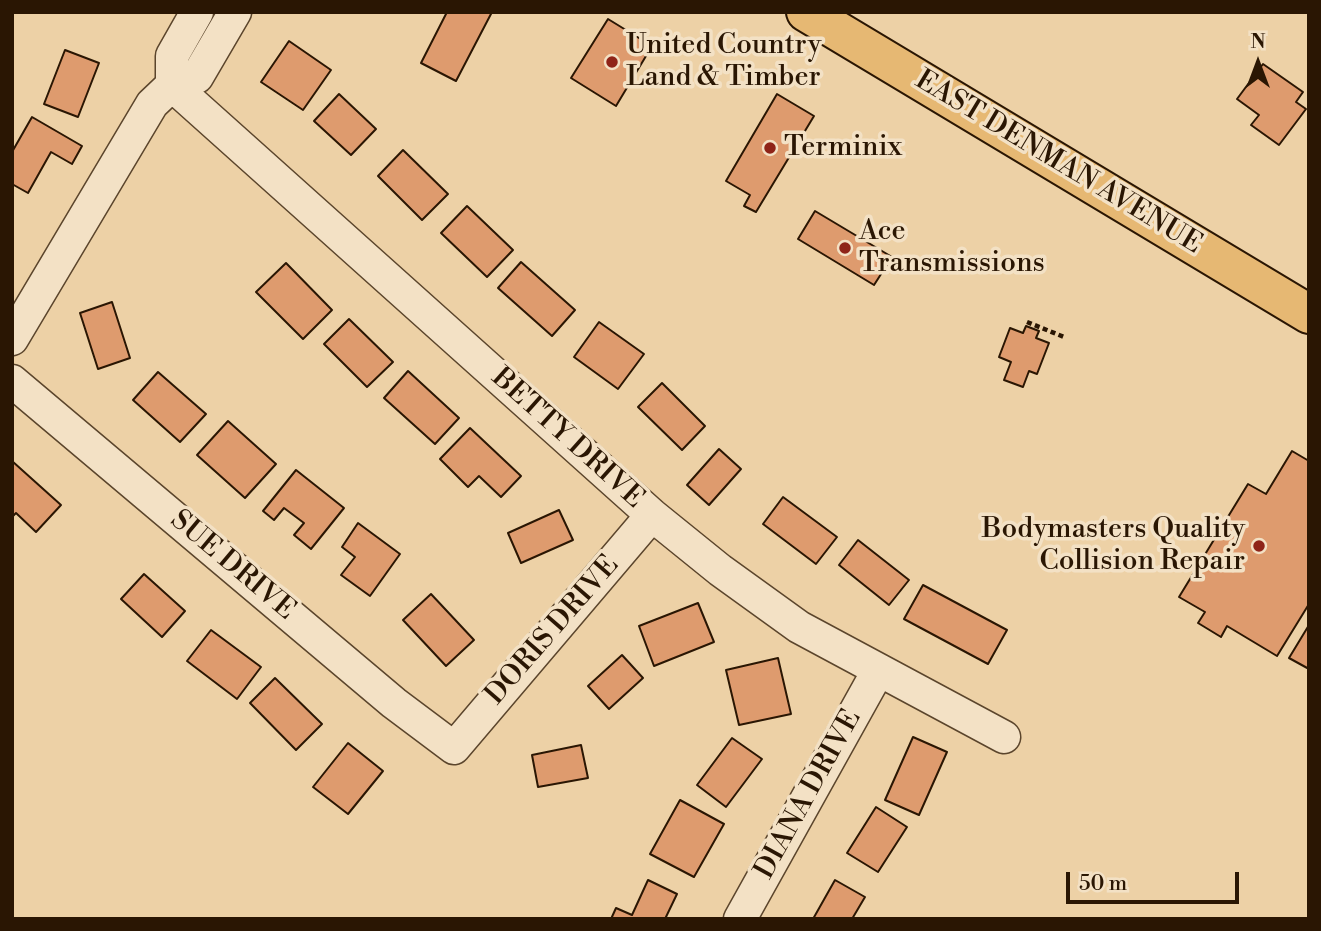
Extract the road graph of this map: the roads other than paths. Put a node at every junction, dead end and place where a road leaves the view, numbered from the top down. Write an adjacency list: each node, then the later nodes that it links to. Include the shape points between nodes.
1 (197, 12): 4 (street, via 172,56)
2 (235, 12): 4 (street, via 197,77)
3 (806, 12): 5 (main road, EAST DENMAN AVENUE)
4 (172, 85): 6 (street, via 152,104); 8 (street, BETTY DRIVE)
5 (1309, 314)
6 (12, 340)
7 (12, 381): 11 (street, SUE DRIVE, via 394,703)
8 (652, 515): 9 (street, BETTY DRIVE, via 799,627); 11 (street, DORIS DRIVE)
9 (878, 671): 10 (street, BETTY DRIVE); 12 (street, DIANA DRIVE)
10 (1004, 737)
11 (454, 748)
12 (740, 919)

